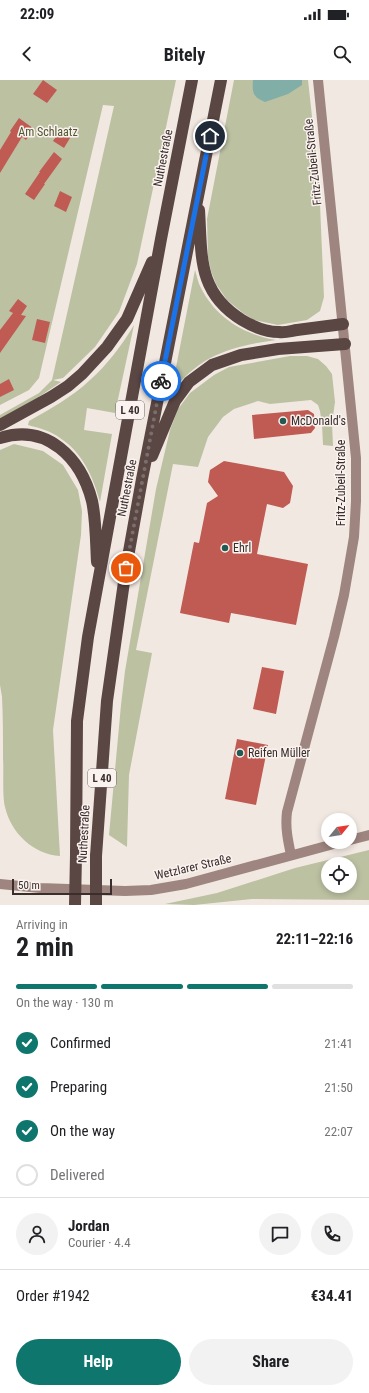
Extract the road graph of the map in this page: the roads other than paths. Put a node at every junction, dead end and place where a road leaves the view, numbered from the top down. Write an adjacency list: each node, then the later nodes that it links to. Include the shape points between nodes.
1 (192, 80): 5 (highway, Nuthestraße / L 40)
2 (221, 80): 4 (highway, Nuthestraße / L 40)
3 (318, 80): 6 (street, Fritz-Zubeil-Straße)
4 (198, 192): 6 (highway, via 202,259 208,282 220,303 233,314 264,330 279,332); 10 (highway, Nuthestraße / L 40)
5 (161, 239): 8 (highway, via 127,319 107,347 68,386); 11 (highway, Nuthestraße / L 40)
6 (343, 324): 7 (street, Fritz-Zubeil-Straße)
7 (345, 344): 10 (highway, via 278,349 241,355 212,365 189,382 175,401); 15 (street, Fritz-Zubeil-Straße, via 356,458 354,537 334,637 287,812 287,836)
8 (0, 425)
9 (0, 438): 11 (highway, via 21,433 40,436 58,446 73,460 85,481 92,502)
10 (142, 479): 18 (highway, Nuthestraße / L 40, bridge, via 107,701 96,856)
11 (98, 580): 17 (highway, Nuthestraße / L 40, bridge, via 77,721)
12 (369, 835): 13 (street)
13 (357, 838)
14 (321, 847): 15 (street, Wetzlarer Straße)
15 (291, 855): 16 (street, Wetzlarer Straße, via 186,884 151,890 40,888)
16 (0, 884)
17 (75, 905)
18 (96, 905)

